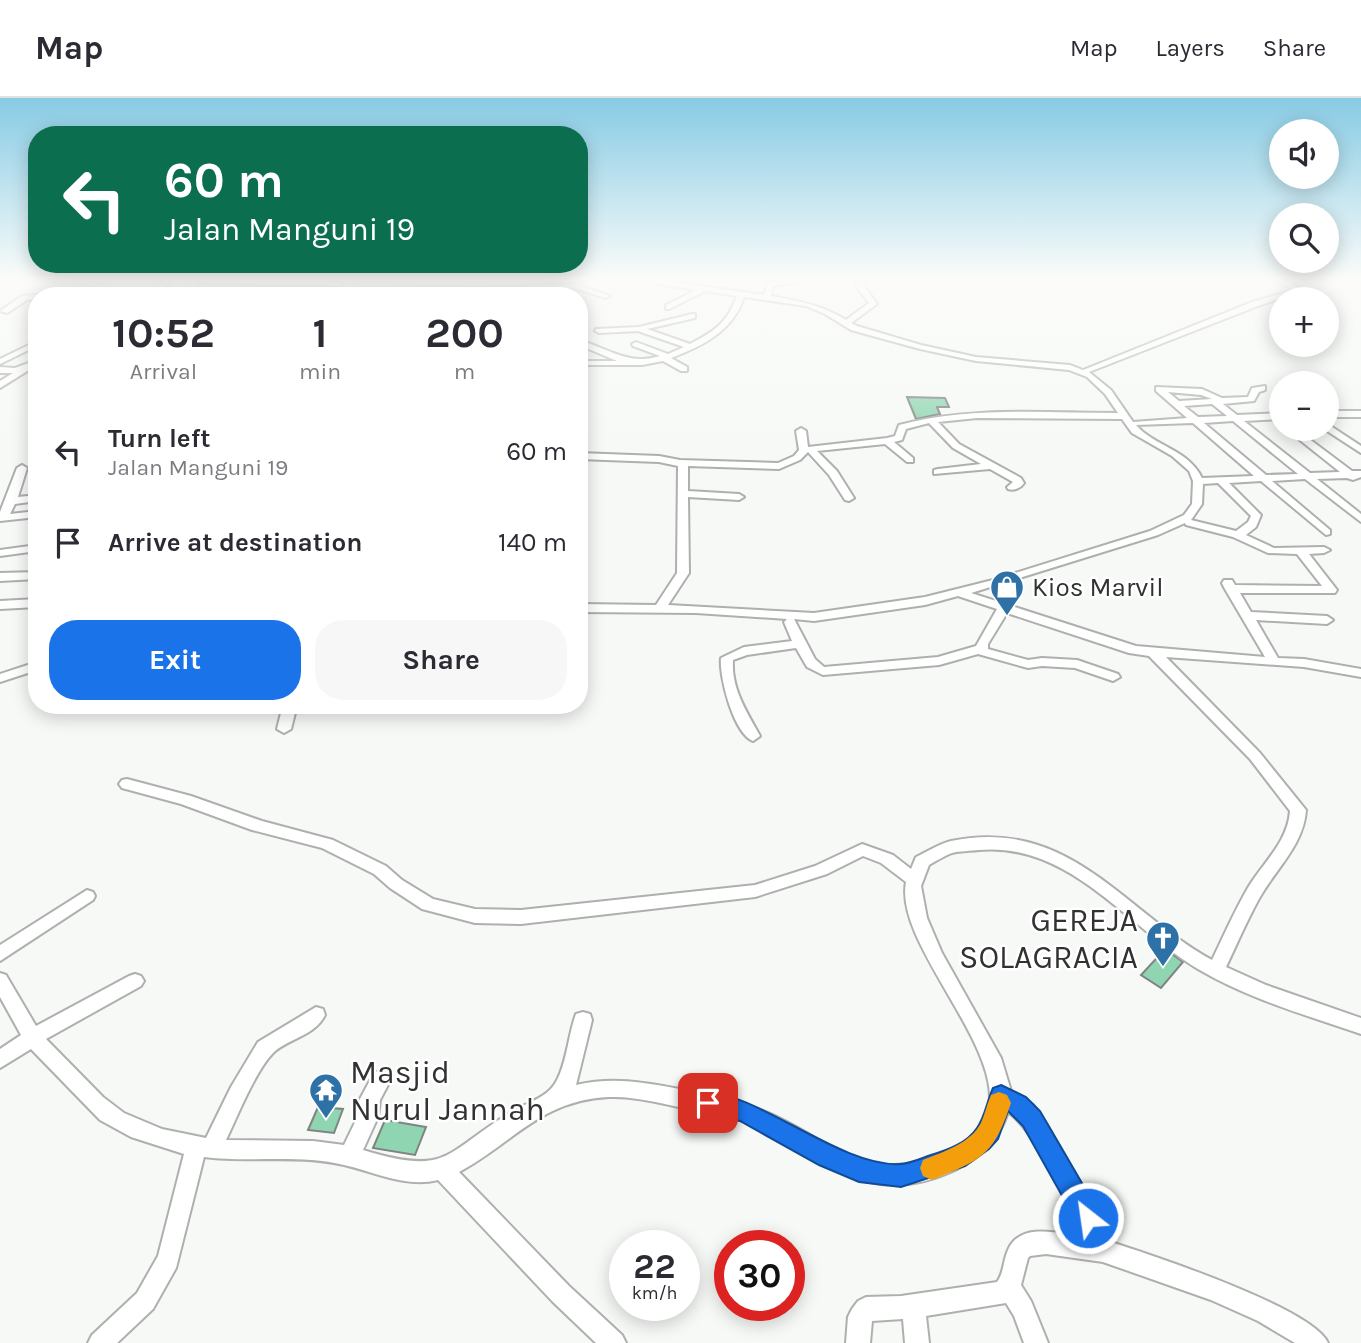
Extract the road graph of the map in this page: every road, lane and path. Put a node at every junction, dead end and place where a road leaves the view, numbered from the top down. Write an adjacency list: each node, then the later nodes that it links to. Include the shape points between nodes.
1 (662, 337): 8 (street)
2 (705, 337): 8 (street)
3 (889, 337): 14 (street, via 979,357); 26 (street, via 958,356 1077,370 1101,384)
4 (1153, 337): 14 (street)
5 (1166, 337): 19 (street)
6 (636, 344): 10 (street)
7 (588, 345): 12 (street)
8 (691, 347): 10 (street)
9 (28, 348): 11 (street)
10 (666, 358): 12 (street); 17 (street)
11 (0, 362)
12 (631, 362): 13 (street)
13 (588, 363)
14 (1072, 365): 19 (street)
15 (28, 366): 16 (street)
16 (23, 369): 18 (street); 20 (street)
17 (684, 369)
18 (0, 370)
19 (1087, 370): 31 (street, via 1108,384)
20 (0, 385)
21 (1262, 387): 22 (street, via 1251,399)
22 (1216, 400): 23 (street); 23 (street, via 1202,392 1159,389); 27 (street)
23 (1177, 404): 29 (street)
24 (1339, 414): 25 (street)
25 (1361, 414)
26 (1124, 416): 30 (street, via 976,415); 49 (street, via 1143,438 1185,461)
27 (1236, 418): 28 (street); 29 (street); 46 (street)
28 (1269, 418)
29 (1196, 420): 31 (street); 47 (street)
30 (932, 421): 34 (street, via 908,424 899,438); 42 (street, via 956,446)
31 (1137, 423): 49 (street, via 1148,436 1191,460)
32 (801, 431): 41 (street, via 804,450 788,464)
33 (1339, 435): 37 (street)
34 (887, 441): 40 (street); 54 (street, via 812,449)
35 (1307, 441): 45 (street)
36 (607, 444): 39 (street)
37 (1361, 450)
38 (588, 457): 39 (street)
39 (602, 458): 41 (street, via 659,458)
40 (910, 460)
41 (681, 463): 52 (street)
42 (990, 466): 44 (street); 51 (street, via 1017,480)
43 (22, 468): 56 (street)
44 (938, 472)
45 (1356, 475): 46 (street); 50 (street)
46 (1308, 478): 47 (street); 59 (street)
47 (1266, 479): 48 (street); 61 (street)
48 (1222, 481): 49 (street); 62 (street, via 1256,515 1247,530)
49 (1202, 482): 60 (street, via 1204,505); 69 (street, via 1197,504 1180,522)
50 (1361, 483)
51 (1012, 487)
52 (683, 494): 53 (street); 72 (street, via 683,573)
53 (738, 496)
54 (849, 498)
55 (28, 499): 56 (street)
56 (11, 501): 58 (street)
57 (28, 515): 58 (street)
58 (1, 518)
59 (1361, 519)
60 (1191, 523): 62 (street); 69 (street, via 1150,540)
61 (1326, 533)
62 (1237, 535): 64 (street, via 1272,551)
63 (28, 549): 66 (street)
64 (1299, 550): 65 (street); 76 (street, via 1331,590 1229,585)
65 (1324, 550)
66 (0, 553)
67 (28, 575): 68 (street)
68 (0, 577)
69 (963, 595): 72 (street, via 814,617); 73 (street); 78 (street, via 828,621)
70 (28, 603): 71 (street)
71 (0, 605)
72 (660, 608): 74 (street)
73 (1003, 609): 80 (street); 81 (street)
74 (588, 610)
75 (588, 610): 78 (street)
76 (1248, 616): 77 (street); 82 (street)
77 (1327, 620)
78 (790, 622): 79 (street)
79 (800, 644): 80 (street, via 807,661 823,671 922,663); 89 (street, via 744,651 727,658 724,672 733,700)
80 (980, 649): 85 (street, via 1025,664 1071,663)
81 (1154, 653): 82 (street); 94 (street, via 1255,756 1298,810 1286,844 1255,892)
82 (1273, 660): 84 (street)
83 (28, 669): 86 (street)
84 (1361, 673)
85 (1113, 677)
86 (0, 678)
87 (288, 714): 88 (street)
88 (285, 729)
89 (753, 736)
90 (127, 784): 91 (street, via 327,844 380,870 428,904 475,916 522,917 755,891 821,870 862,850 887,859)
91 (911, 878): 94 (street, via 919,861 944,848 992,844 1036,849 1075,867); 103 (street, via 911,898 919,923 988,1050)
92 (87, 896): 93 (street)
93 (0, 954)
94 (1216, 970): 99 (street)
95 (0, 980): 100 (street)
96 (135, 981): 100 (street)
97 (316, 1015): 105 (street, via 265,1048)
98 (583, 1020): 104 (street, via 566,1084)
99 (1361, 1026)
100 (33, 1037): 101 (street); 105 (street, via 105,1112 152,1134)
101 (0, 1060)
102 (382, 1079): 106 (street)
103 (1001, 1096): 104 (street, via 981,1142 957,1158 901,1176 859,1171 772,1125 723,1106 621,1088); 108 (street, via 1018,1105 1040,1132)
104 (554, 1101): 107 (street, via 506,1126 459,1162)
105 (204, 1147): 106 (street); 111 (street, via 168,1260 145,1301)
106 (349, 1156): 107 (street, via 392,1169)
107 (442, 1169): 112 (street)
108 (1102, 1251): 109 (street, via 1045,1243 1024,1245); 116 (street, via 1250,1305)
109 (1009, 1287): 110 (street, via 1003,1293); 115 (street)
110 (913, 1306): 113 (street, via 866,1309 860,1317); 114 (street)
111 (100, 1343)
112 (614, 1343)
113 (858, 1343)
114 (917, 1343)
115 (1037, 1343)
116 (1316, 1343)

